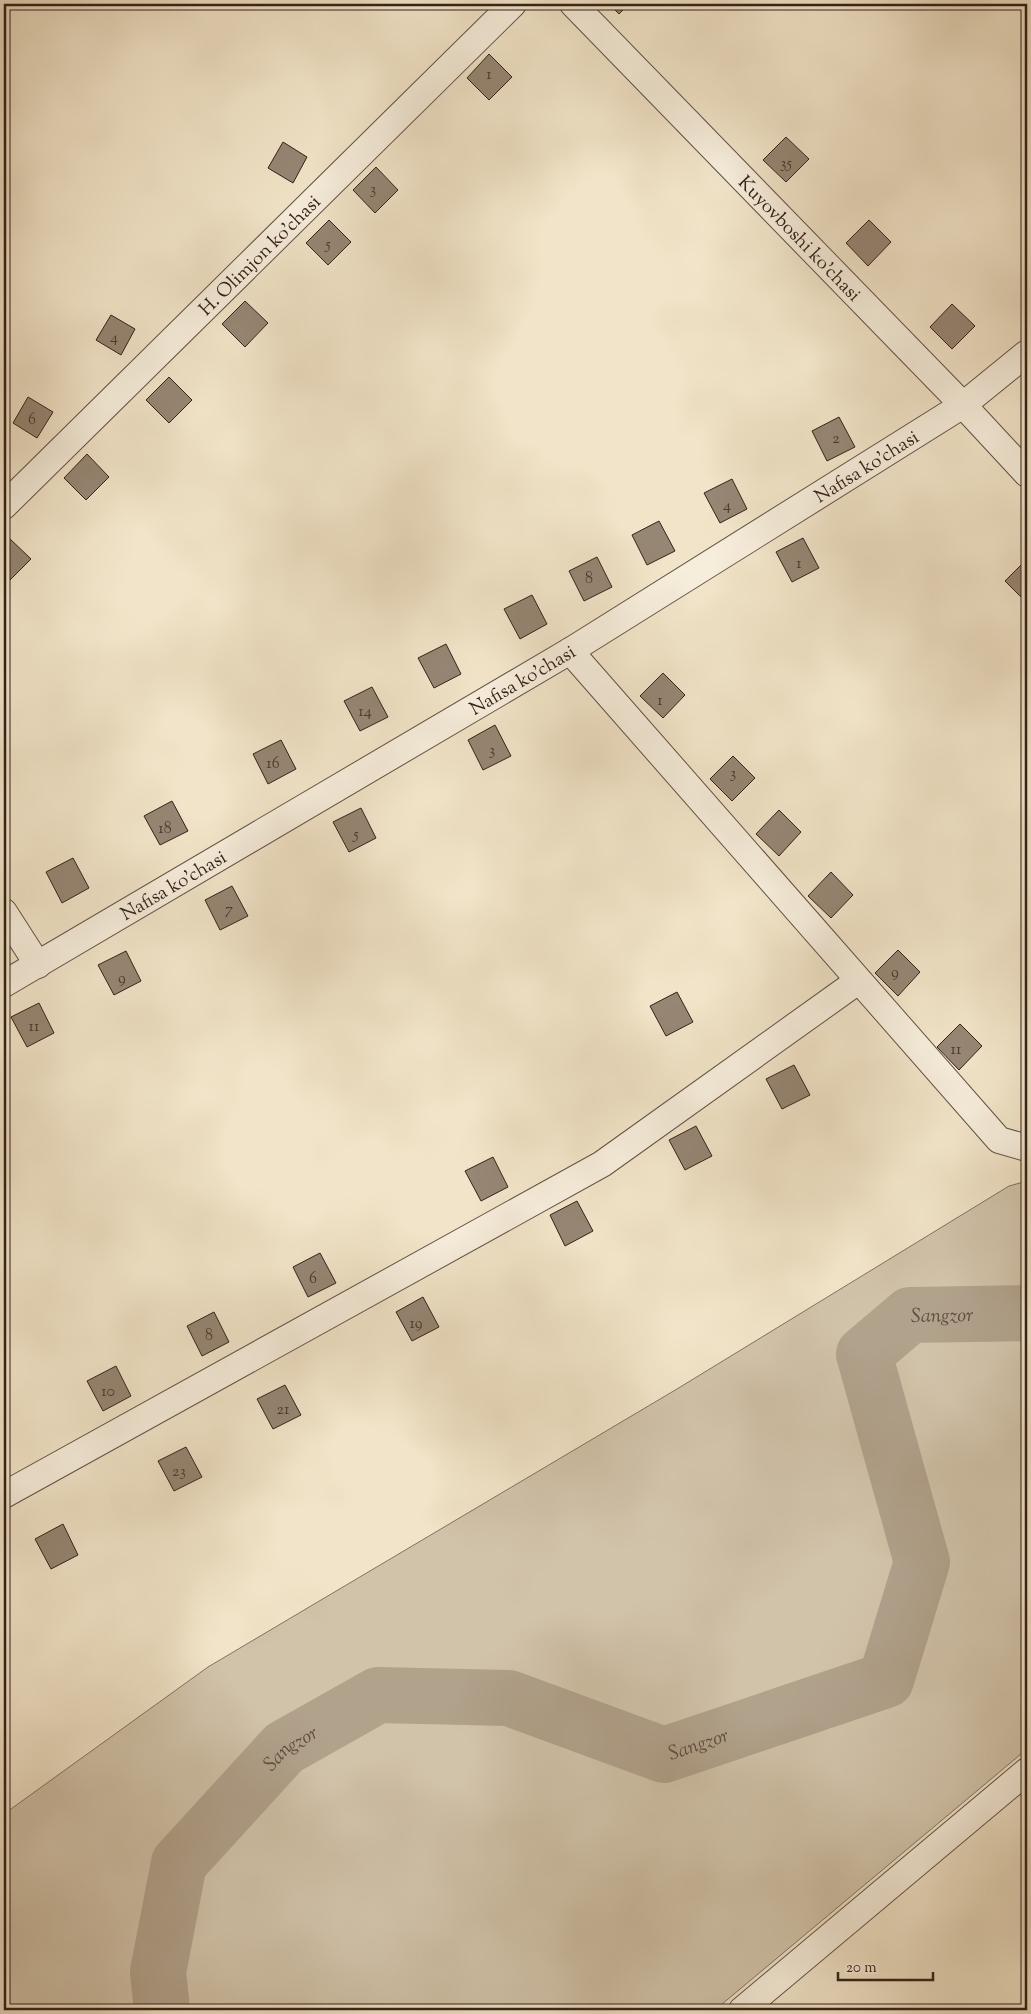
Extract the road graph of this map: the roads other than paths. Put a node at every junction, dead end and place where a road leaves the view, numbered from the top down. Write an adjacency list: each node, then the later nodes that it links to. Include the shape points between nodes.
1 (513, 4): 6 (street, H. Olimjon ko'chasi)
2 (573, 4): 4 (street, Kuyovboshi ko'chasi)
3 (1027, 353): 4 (street, Nafisa ko'chasi)
4 (963, 405): 5 (street, Kuyovboshi ko'chasi); 7 (street, Nafisa ko'chasi)
5 (1027, 474)
6 (4, 506)
7 (570, 651): 9 (street, Nafisa ko'chasi); 10 (street)
8 (4, 912): 9 (street)
9 (38, 965): 11 (street, Nafisa ko'chasi)
10 (858, 981): 12 (street, via 999,1140); 13 (street, via 602,1164)
11 (4, 984)
12 (1027, 1148)
13 (4, 1495)
14 (1027, 1771): 15 (street)
15 (742, 2010)

